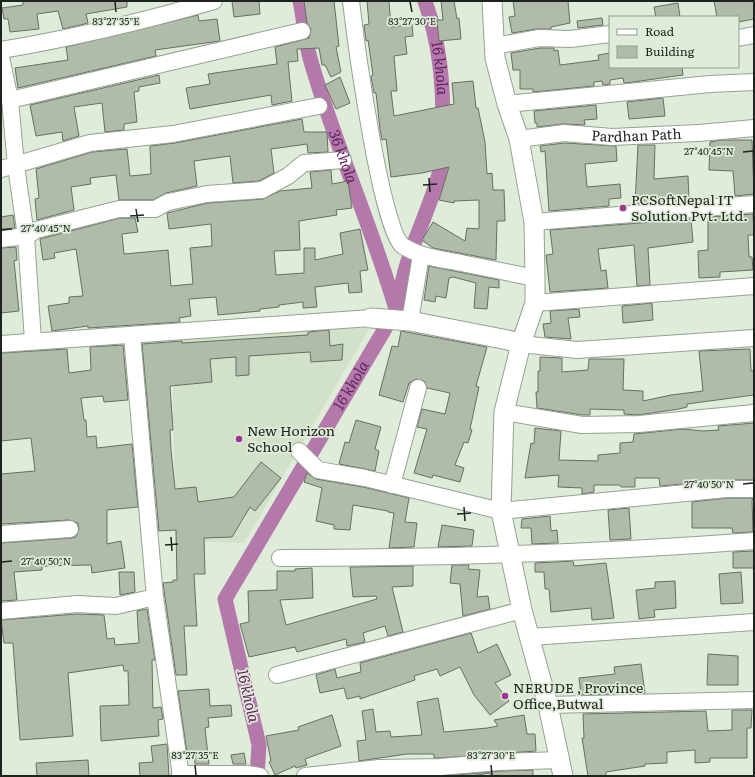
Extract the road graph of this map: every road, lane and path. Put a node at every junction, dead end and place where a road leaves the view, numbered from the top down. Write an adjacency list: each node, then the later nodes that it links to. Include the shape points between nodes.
1 (214, 1): 9 (street, via 52,42)
2 (351, 1): 23 (street, via 376,159 390,219 402,245)
3 (492, 1): 8 (street)
4 (302, 31): 12 (street)
5 (609, 34): 8 (street, via 570,39 538,38)
6 (754, 35): 7 (street)
7 (739, 38)
8 (494, 46): 13 (street)
9 (1, 50)
10 (1, 57): 12 (street)
11 (754, 82): 13 (street)
12 (10, 100): 18 (street)
13 (507, 104): 16 (street)
14 (319, 106): 18 (street, via 173,134 90,143)
15 (754, 128): 16 (street, Pardhan Path, via 612,137 564,133)
16 (519, 140): 20 (street)
17 (343, 160): 21 (street, via 304,163 288,176 262,190 207,194 168,202 156,209 119,209 36,230)
18 (9, 168): 21 (street)
19 (754, 204): 20 (street)
20 (534, 222): 24 (street)
21 (26, 236): 22 (street); 31 (street)
22 (1, 239)
23 (421, 255): 24 (street); 28 (street)
24 (535, 278): 26 (street)
25 (754, 286): 26 (street)
26 (534, 303): 33 (street)
27 (371, 318): 28 (street); 29 (street)
28 (405, 320): 33 (street)
29 (132, 335): 31 (street); 46 (street)
30 (754, 338): 33 (street, via 577,350)
31 (33, 341): 32 (street)
32 (1, 344)
33 (521, 344): 35 (street)
34 (418, 388): 38 (street)
35 (504, 412): 36 (street, via 582,425 639,424); 40 (street)
36 (754, 413)
37 (299, 451): 38 (street, via 318,470)
38 (392, 485): 40 (street)
39 (754, 489): 40 (street)
40 (501, 511): 44 (street)
41 (70, 529): 42 (street)
42 (1, 534)
43 (754, 541): 44 (street)
44 (510, 553): 45 (street, via 378,558); 47 (street)
45 (280, 558)
46 (155, 597): 48 (street, via 116,606 77,604); 55 (street)
47 (522, 610): 50 (street); 51 (street)
48 (1, 611)
49 (754, 622): 50 (street)
50 (530, 637): 53 (street)
51 (277, 675)
52 (754, 700): 53 (street)
53 (548, 705): 54 (street)
54 (561, 768): 57 (street, via 499,762 440,767 379,768)
55 (181, 775): 56 (street)
56 (255, 775)
57 (305, 776)

